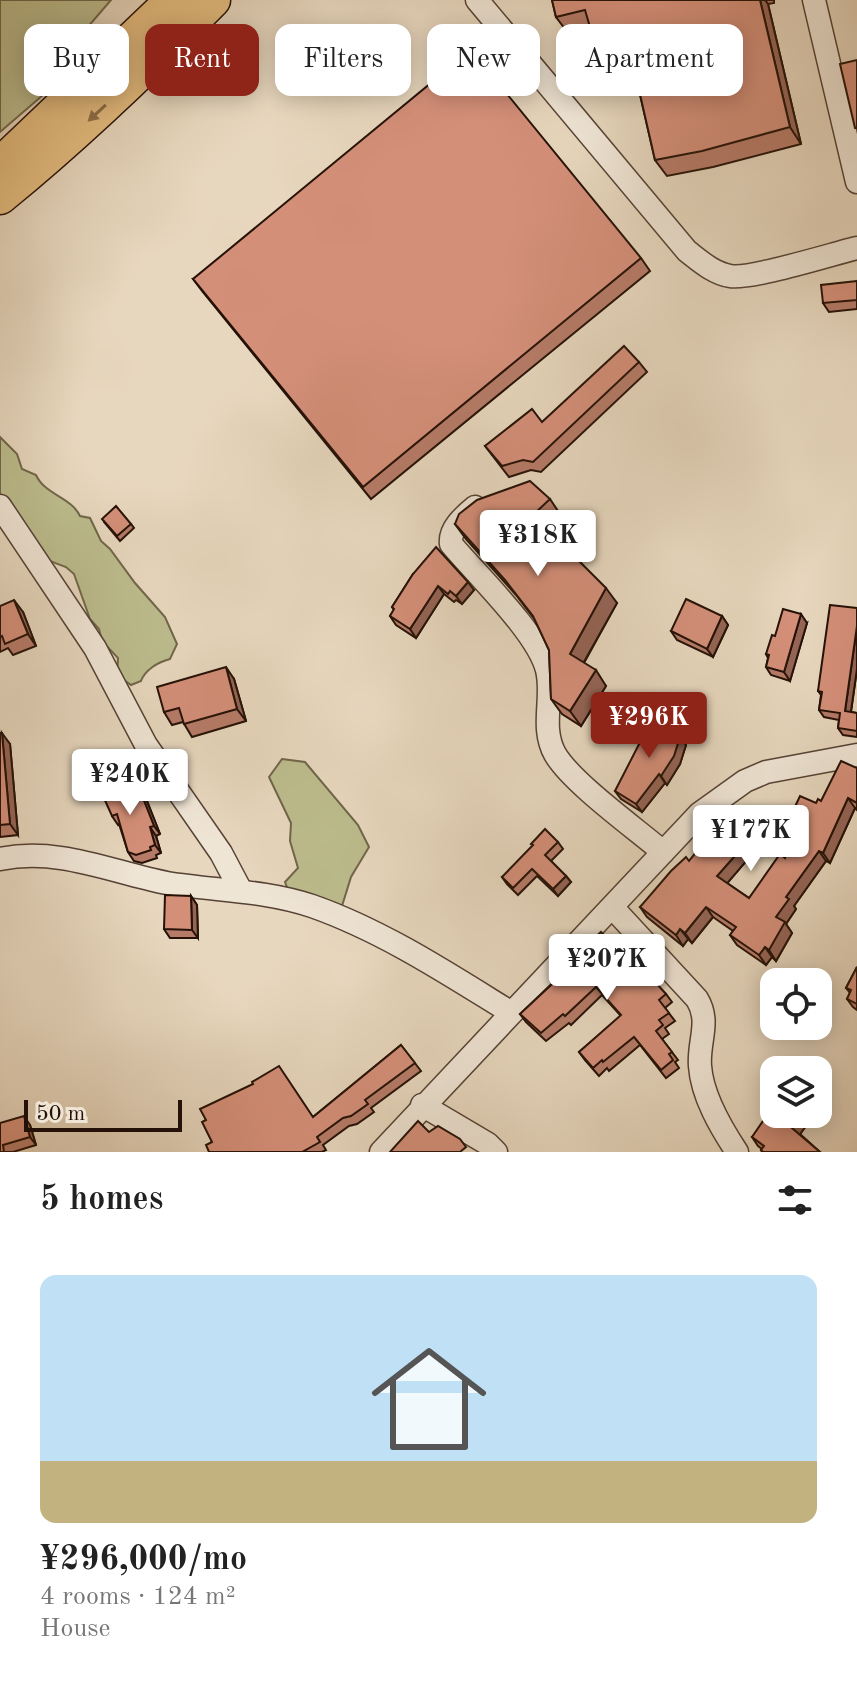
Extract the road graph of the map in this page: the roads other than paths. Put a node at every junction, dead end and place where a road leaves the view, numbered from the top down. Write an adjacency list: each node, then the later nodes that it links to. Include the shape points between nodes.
1 (173, 0): 5 (highway)
2 (213, 0): 7 (highway, one-way to 7, via 150,64)
3 (477, 0): 8 (street, via 687,251 704,264 740,277)
4 (814, 0): 6 (street)
5 (0, 165)
6 (857, 182)
7 (0, 197)
8 (857, 248)
9 (490, 498): 12 (street, via 457,524 451,544 523,628 546,665 547,717 554,752 567,771)
10 (0, 506): 14 (street, via 95,648 146,745)
11 (857, 755): 12 (street, via 766,772 745,781 699,814)
12 (663, 852): 15 (street)
13 (0, 859): 14 (street, via 55,856 167,883)
14 (240, 889): 16 (street, via 310,906 366,929)
15 (613, 908): 16 (street); 20 (street, via 705,1011 700,1070 716,1116)
16 (510, 1012): 17 (street)
17 (422, 1105): 18 (street); 19 (street)
18 (380, 1151)
19 (496, 1152)
20 (737, 1152)

